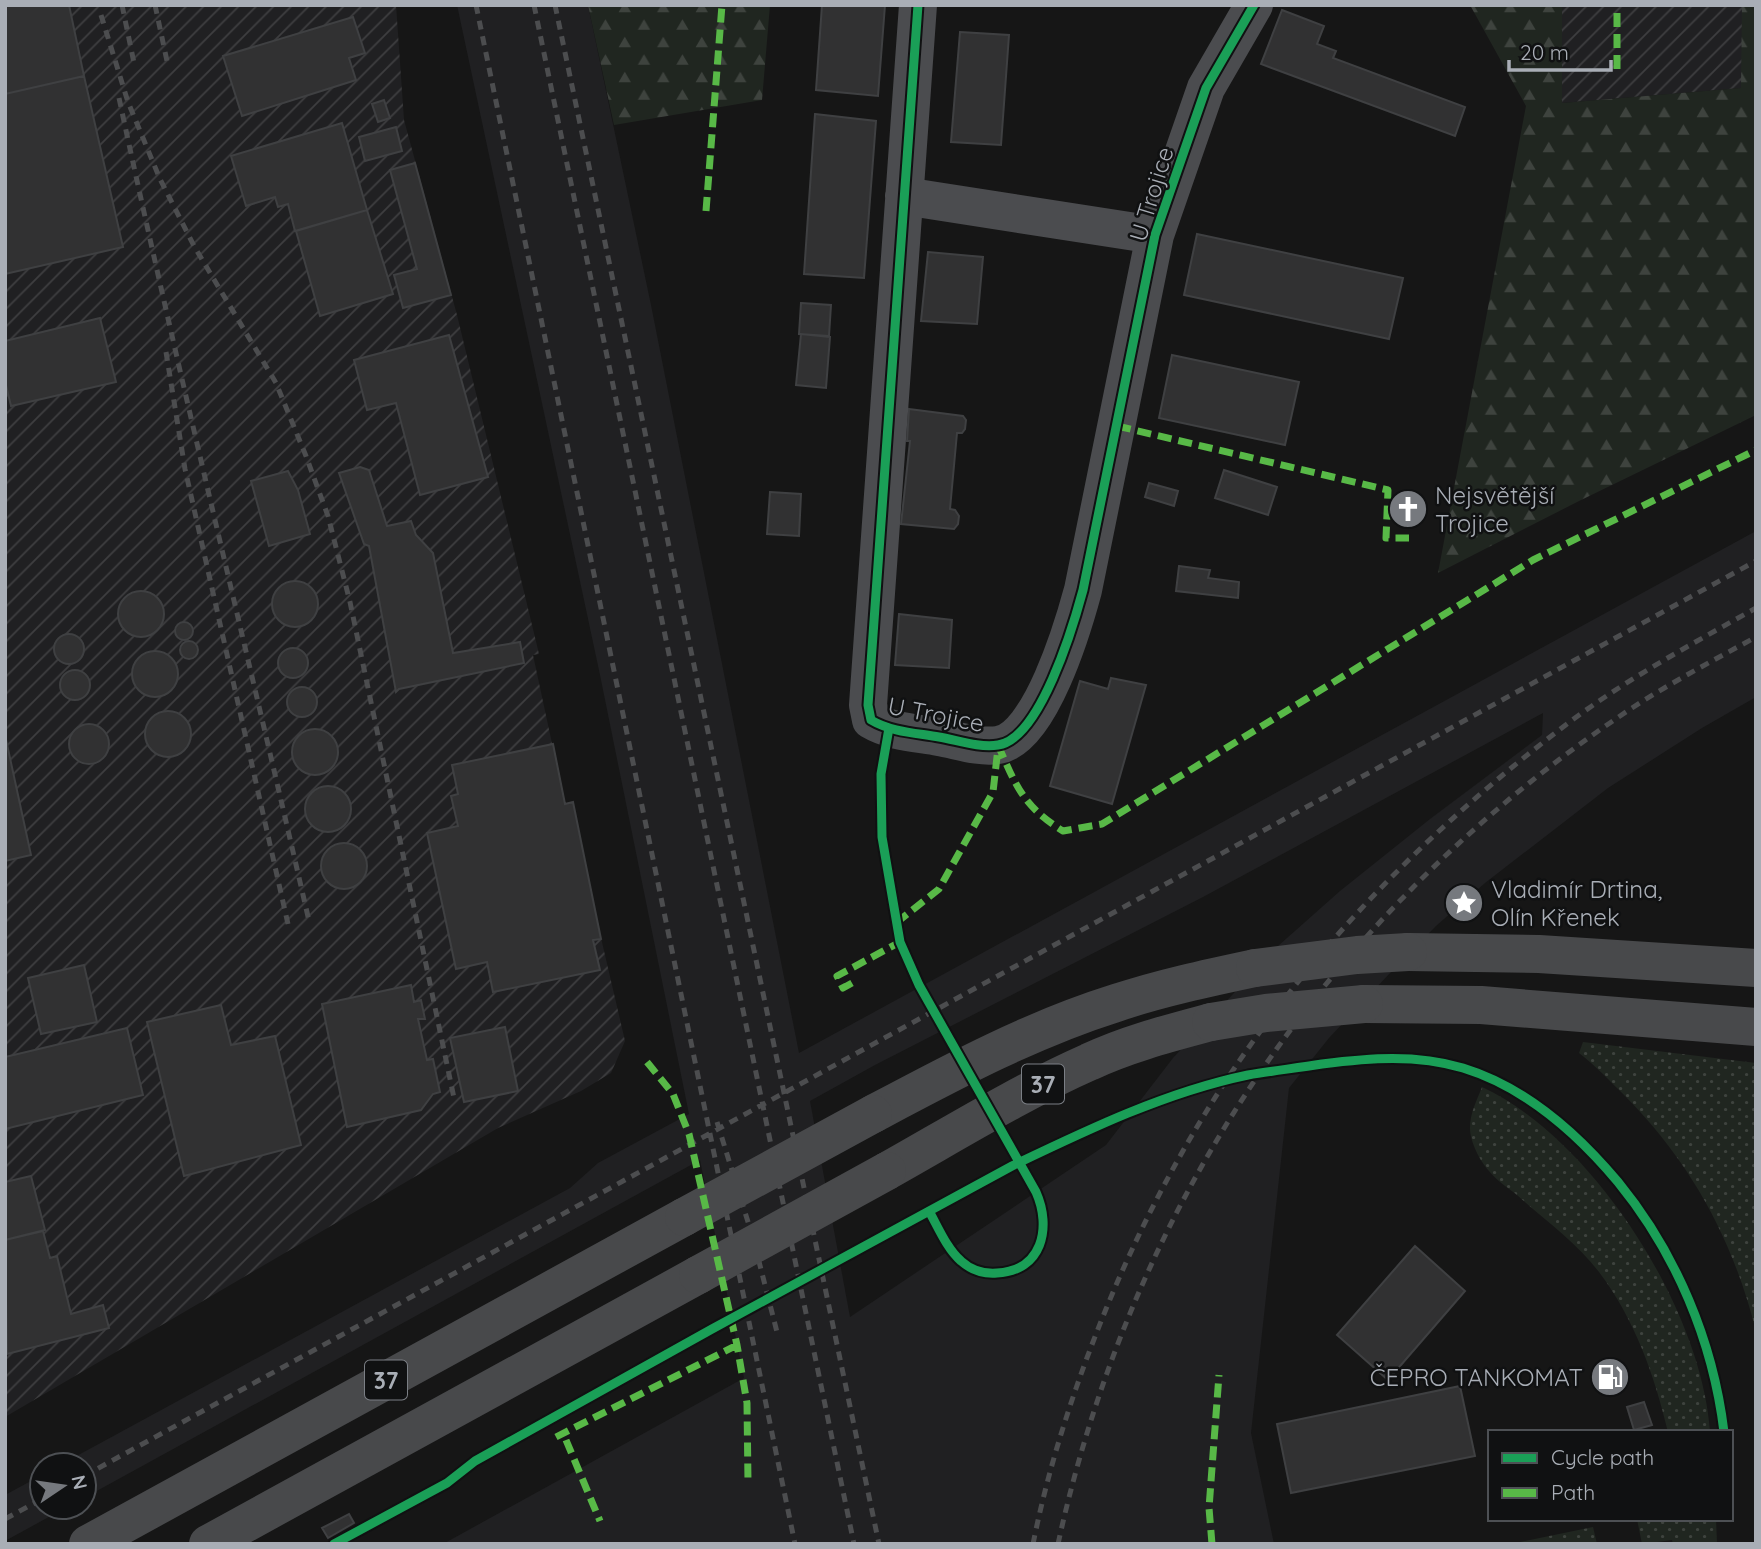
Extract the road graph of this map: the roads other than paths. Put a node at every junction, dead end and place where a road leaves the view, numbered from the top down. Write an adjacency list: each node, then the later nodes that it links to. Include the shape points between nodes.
1 (918, 5): 3 (street, U Trojice)
2 (1254, 5): 4 (street, U Trojice, via 1206,88)
3 (904, 195): 4 (street); 4 (street, U Trojice, via 869,715 889,728 980,745 1011,741 1026,728 1077,613)
4 (1155, 235)
5 (1756, 968): 7 (main road, 37, bridge, via 1539,954 1408,952 1255,968 1138,996 988,1054 873,1114)
6 (1756, 1027): 8 (main road, 37, bridge, via 1481,1005 1364,1004 1266,1013 1166,1034 1091,1060 1034,1088)
7 (88, 1544)
8 (208, 1544)

